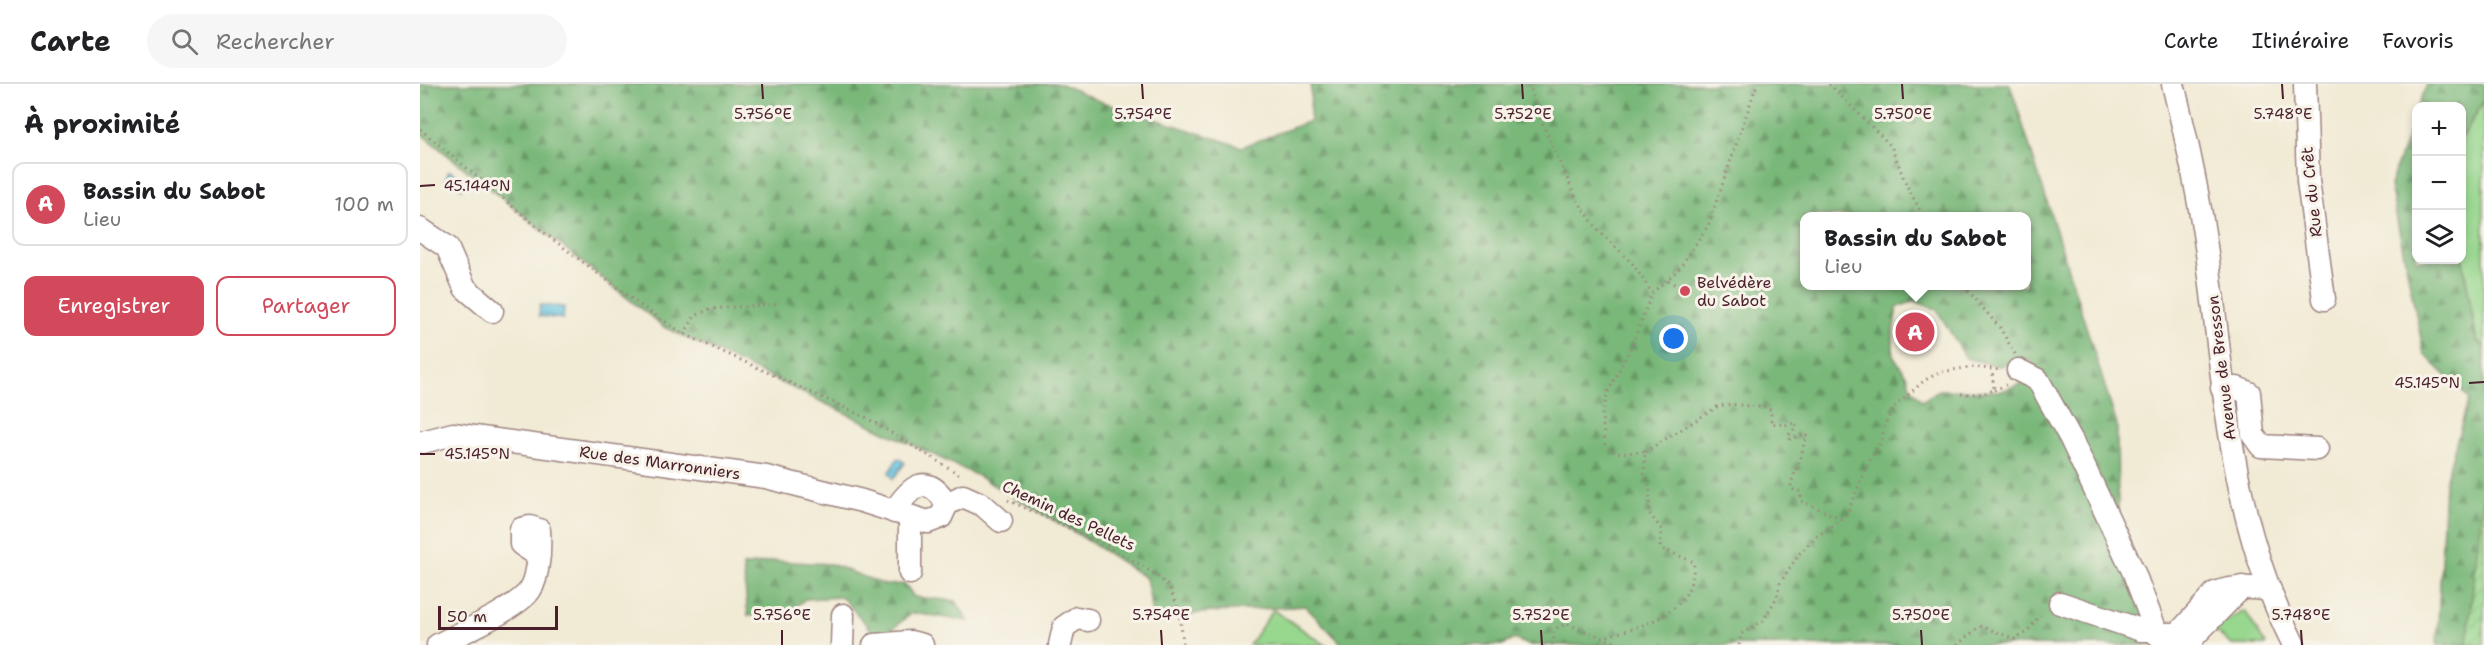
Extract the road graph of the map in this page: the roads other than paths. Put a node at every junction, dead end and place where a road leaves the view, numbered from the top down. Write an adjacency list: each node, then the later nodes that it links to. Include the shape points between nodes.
1 (2173, 84): 7 (street, Avenue de Bresson, via 2196,179)
2 (2305, 84): 4 (street, Rue du Crêt, via 2308,181)
3 (420, 229): 5 (street, via 447,247 465,288)
4 (2324, 299)
5 (492, 311)
6 (2018, 370): 20 (street, via 2038,380 2071,439 2134,573)
7 (2222, 388): 9 (street, via 2248,393 2253,435 2261,446); 16 (street, Avenue de Bresson, via 2232,458)
8 (421, 442): 11 (street, Rue des Marronniers, via 453,434 736,472 795,483)
9 (2317, 449)
10 (960, 494): 11 (street, Rue des Marronniers, via 942,517 928,522); 11 (street, via 929,484 917,485 903,498); 12 (street)
11 (902, 515): 14 (street)
12 (1000, 521)
13 (539, 556): 21 (street, via 531,589 513,605)
14 (910, 573)
15 (2242, 587): 16 (street); 20 (street, via 2215,593 2178,634 2165,636); 26 (street)
16 (2270, 590): 27 (street, Avenue de Bresson)
17 (2060, 603): 20 (street, via 2135,628)
18 (843, 615): 22 (street)
19 (1088, 620): 25 (street, via 1077,618 1064,627)
20 (2153, 630)
21 (438, 645)
22 (842, 645)
23 (874, 645): 24 (street)
24 (922, 645)
25 (1060, 645)
26 (2190, 645)
27 (2294, 645)

